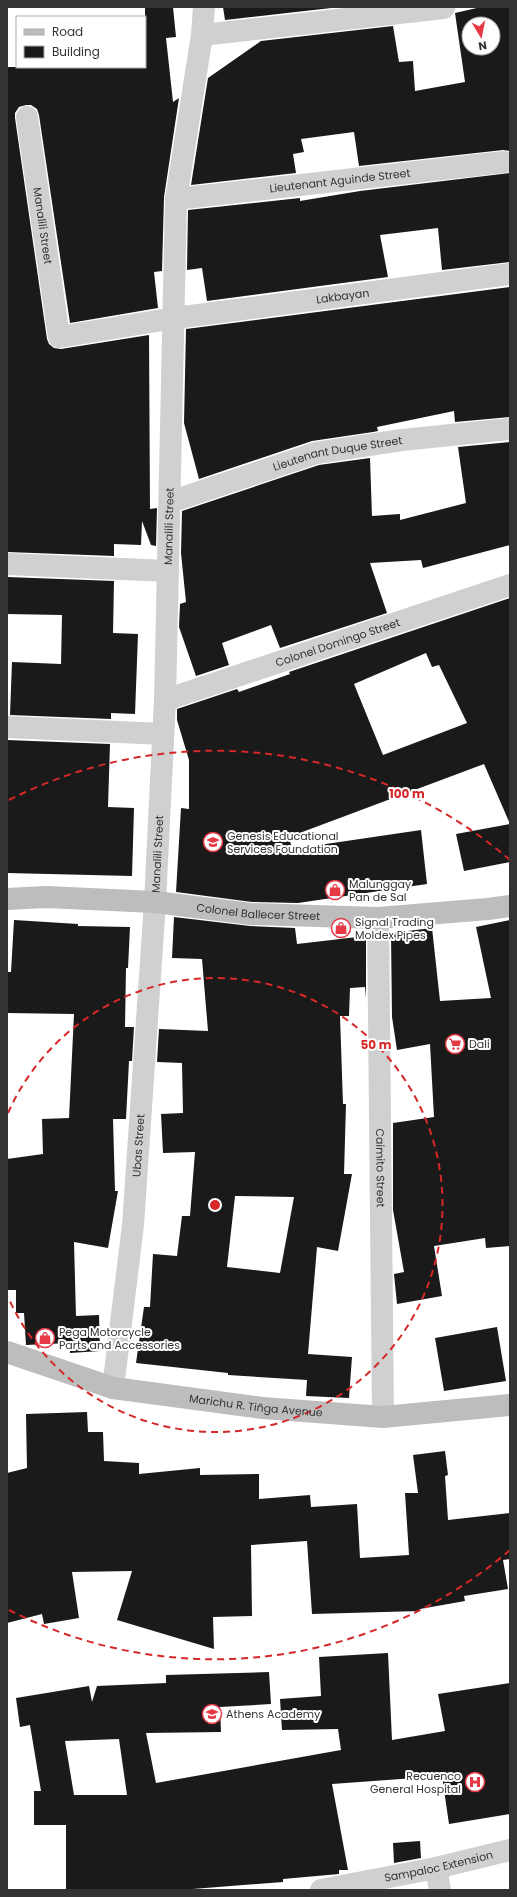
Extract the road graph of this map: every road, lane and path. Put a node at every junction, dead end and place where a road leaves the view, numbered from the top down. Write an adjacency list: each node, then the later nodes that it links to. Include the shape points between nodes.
1 (204, 7): 3 (street, Manalili Street)
2 (444, 8): 3 (street)
3 (202, 35): 6 (street, Manalili Street)
4 (27, 117): 8 (street, Manalili Street, via 58,337)
5 (504, 162): 6 (street, Lieutenant Aguinde Street)
6 (176, 200): 8 (street, Manalili Street)
7 (510, 274): 8 (street, Lakbayan)
8 (175, 318): 10 (street, Manalili Street)
9 (510, 429): 10 (street, Lieutenant Duque Street, via 402,440 316,453)
10 (170, 502): 12 (street, Manalili Street)
11 (7, 564): 12 (street)
12 (168, 571): 14 (street, Manalili Street)
13 (510, 585): 14 (street, Colonel Domingo Street)
14 (165, 700): 16 (street, Manalili Street)
15 (7, 726): 16 (street)
16 (163, 734): 18 (street, Manalili Street)
17 (7, 899): 18 (main road, Colonel Ballecer Street, via 46,897)
18 (155, 902): 20 (main road, Colonel Ballecer Street, via 251,914); 22 (street, Ubas Street, via 133,1225)
19 (510, 906): 20 (main road, Colonel Ballecer Street)
20 (378, 918): 24 (street, Caimito Street)
21 (7, 1352): 22 (main road, Marichu R. Tiñga Avenue)
22 (113, 1388): 24 (main road, Marichu R. Tiñga Avenue, via 263,1408)
23 (510, 1405): 24 (main road, Marichu R. Tiñga Avenue)
24 (383, 1417)
25 (510, 1850): 26 (street, Sampaloc Extension)
26 (436, 1868): 27 (street, Sampaloc Extension); 28 (street)
27 (321, 1890)
28 (440, 1890)

